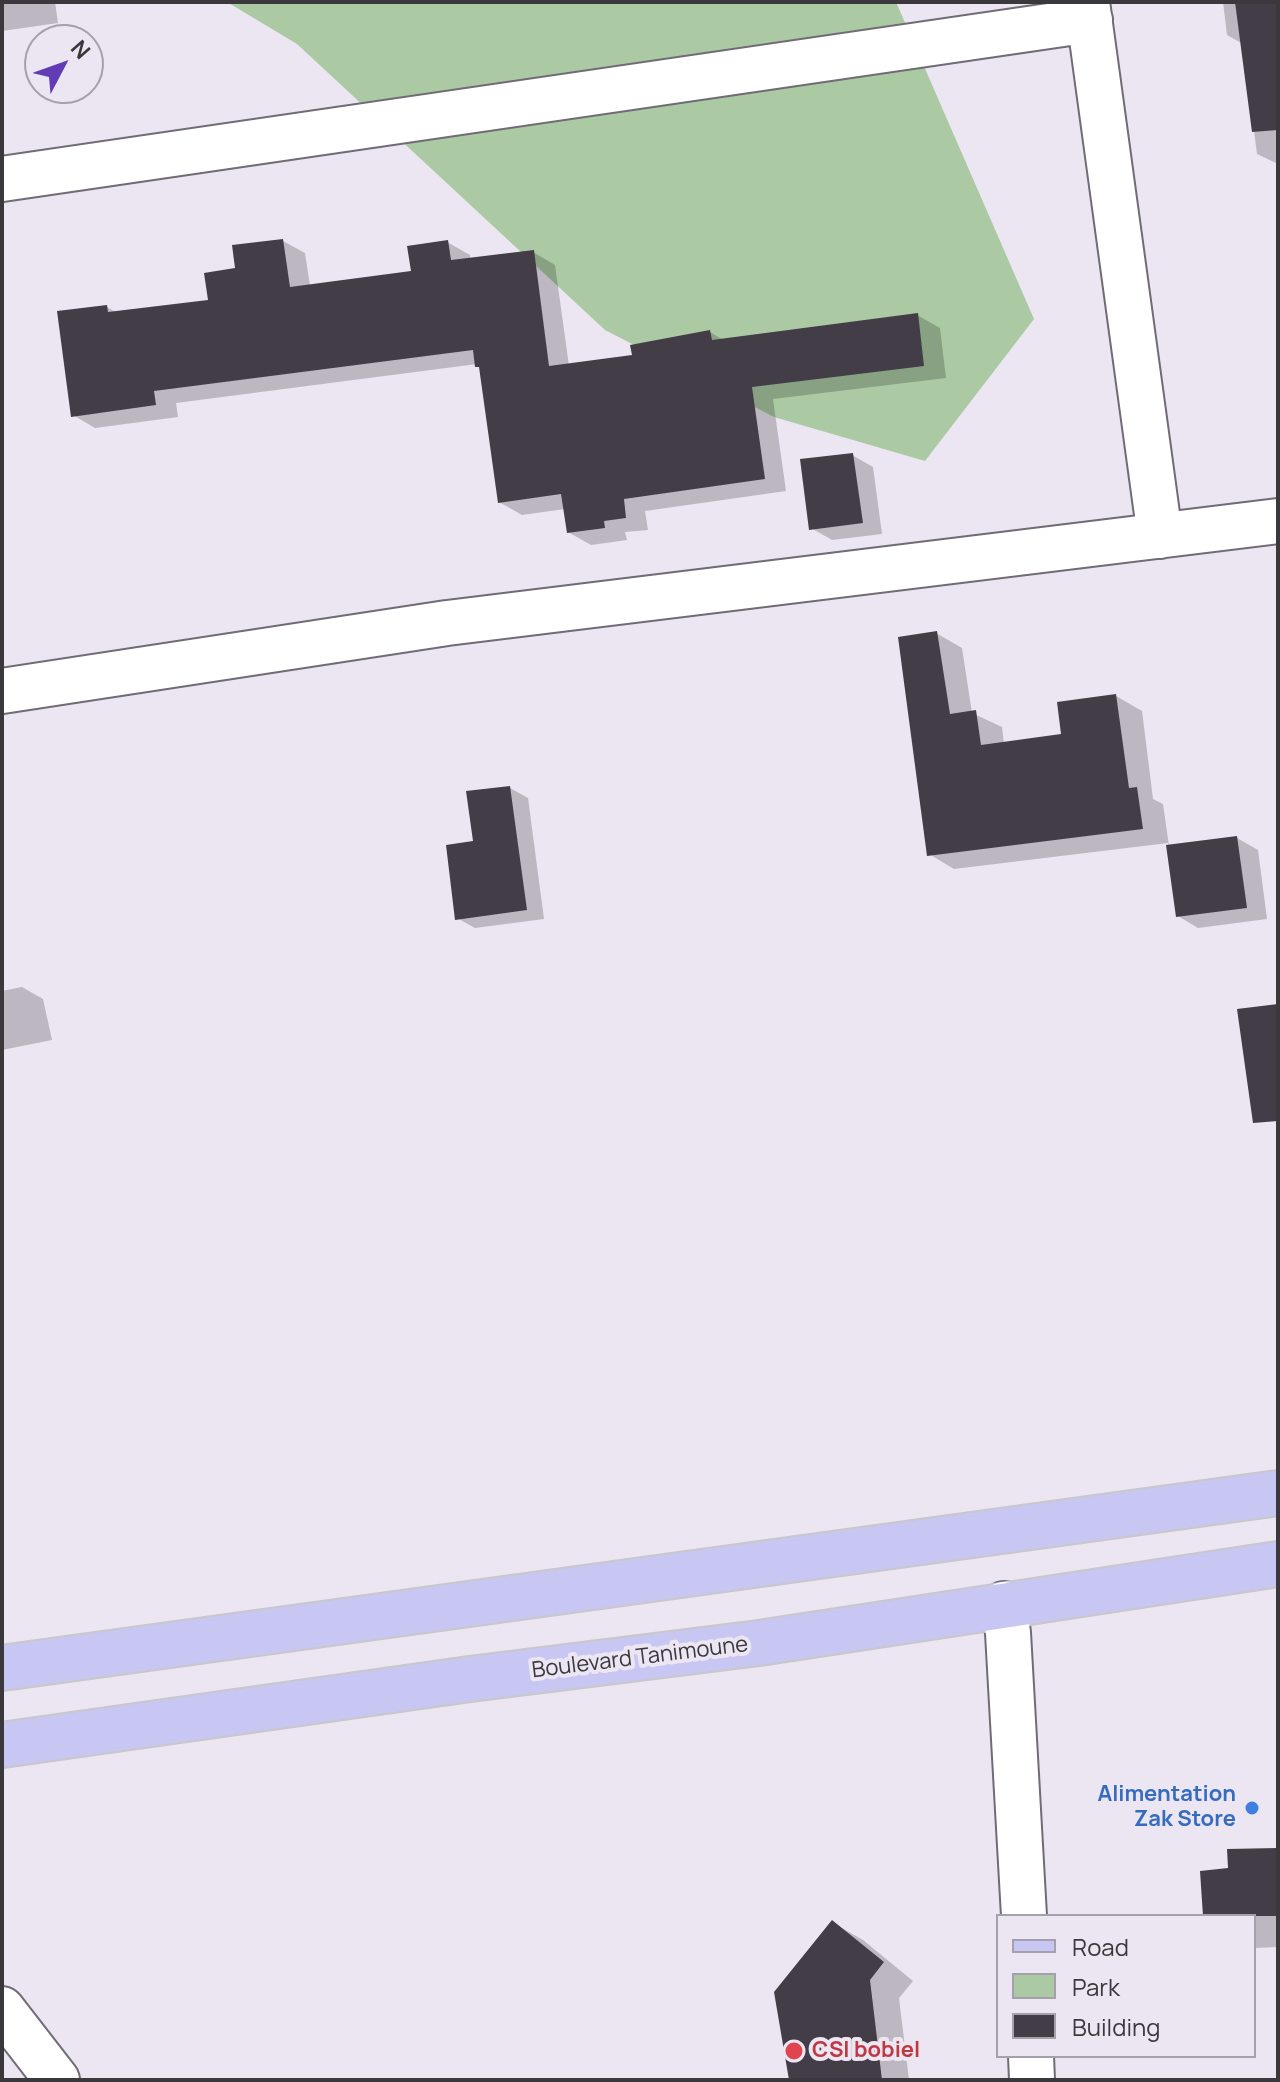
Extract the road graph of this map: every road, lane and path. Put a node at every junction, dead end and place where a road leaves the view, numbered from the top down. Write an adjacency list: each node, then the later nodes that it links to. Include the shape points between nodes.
1 (1088, 11): 2 (street); 4 (street)
2 (2, 179)
3 (1278, 521): 4 (street)
4 (1160, 536): 5 (street, via 447,623)
5 (2, 691)
6 (1278, 1493): 9 (main road)
7 (1278, 1564): 8 (main road, Boulevard Tanimoune)
8 (1004, 1604): 10 (main road, Boulevard Tanimoune, via 759,1643); 11 (street)
9 (2, 1668)
10 (2, 1745)
11 (1024, 1914)
12 (2, 2009): 14 (street)
13 (1031, 2058): 15 (street)
14 (57, 2080)
15 (1032, 2080)

